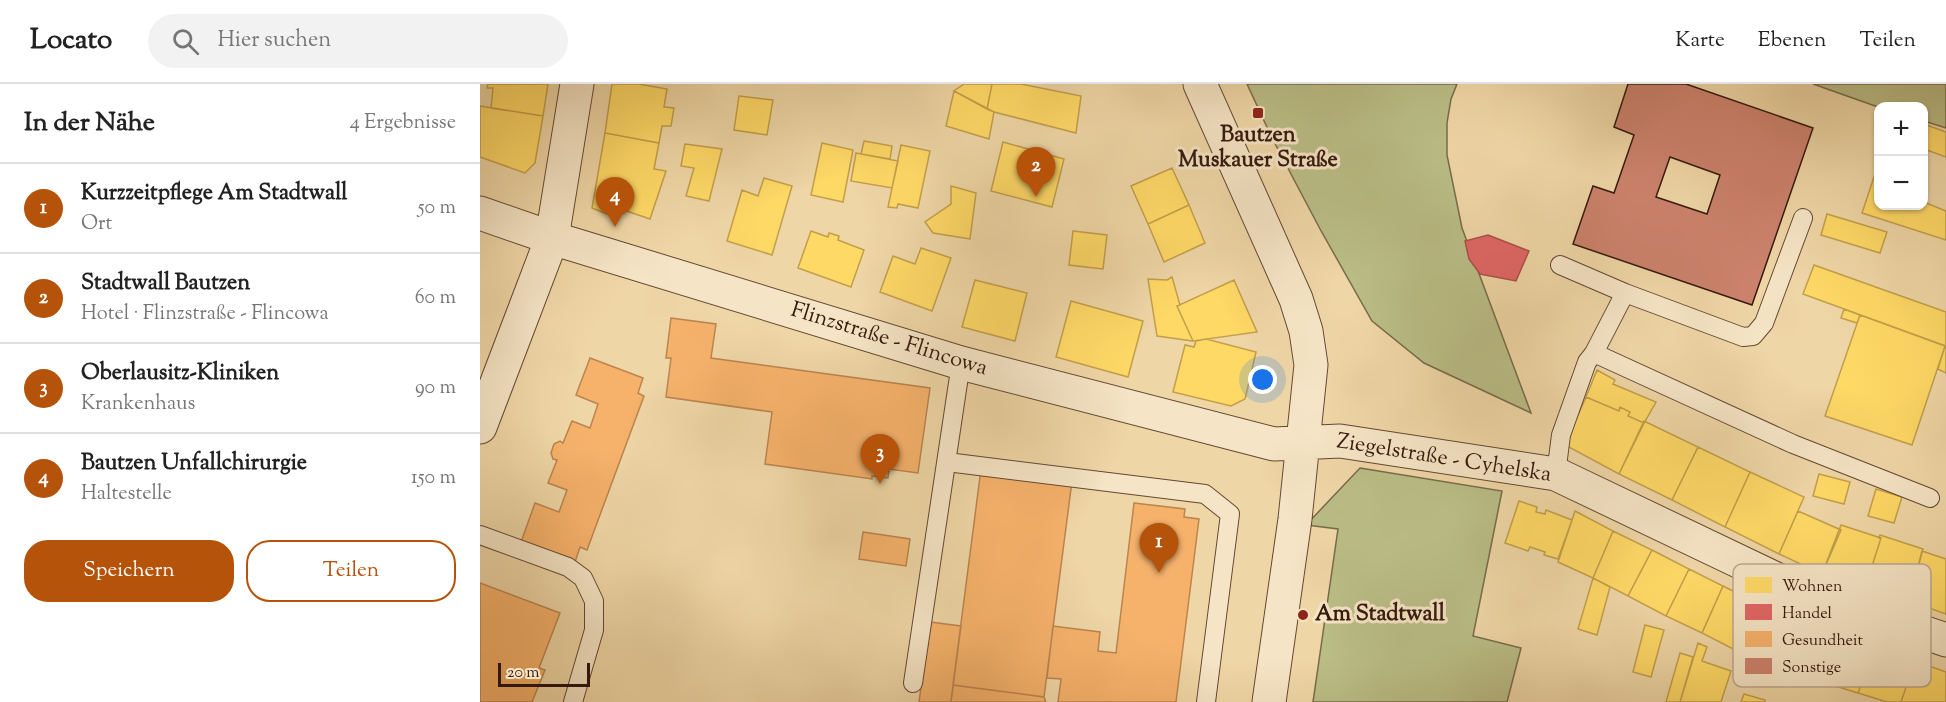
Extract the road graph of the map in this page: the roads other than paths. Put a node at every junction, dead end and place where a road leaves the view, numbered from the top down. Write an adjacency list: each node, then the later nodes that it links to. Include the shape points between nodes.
1 (577, 84): 5 (street)
2 (1200, 84): 11 (street, via 1296,299 1306,330 1311,364)
3 (480, 213): 5 (street, Flinzstraße - Flincowa)
4 (1803, 218): 7 (lane, via 1764,323 1753,336 1743,337)
5 (552, 238): 9 (street, Flinzstraße - Flincowa); 10 (street)
6 (1560, 265): 7 (lane)
7 (1625, 293): 8 (lane)
8 (1594, 353): 13 (lane, via 1587,362 1561,435); 14 (lane, via 1793,444)
9 (961, 363): 11 (street, Flinzstraße - Flincowa, via 1274,444); 12 (lane)
10 (480, 427)
11 (1304, 441): 13 (street, Ziegelstraße - Cyhelska, via 1340,441); 22 (street)
12 (947, 462): 19 (lane); 21 (lane, via 1205,494 1230,514)
13 (1556, 474): 16 (street, Ziegelstraße - Cyhelska)
14 (1930, 498)
15 (480, 535): 20 (lane, via 568,567 583,578 594,601 594,630)
16 (1745, 564)
17 (1931, 635): 18 (street, Ziegelstraße - Cyhelska)
18 (1946, 640)
19 (913, 683)
20 (573, 702)
21 (1206, 702)
22 (1269, 702)

